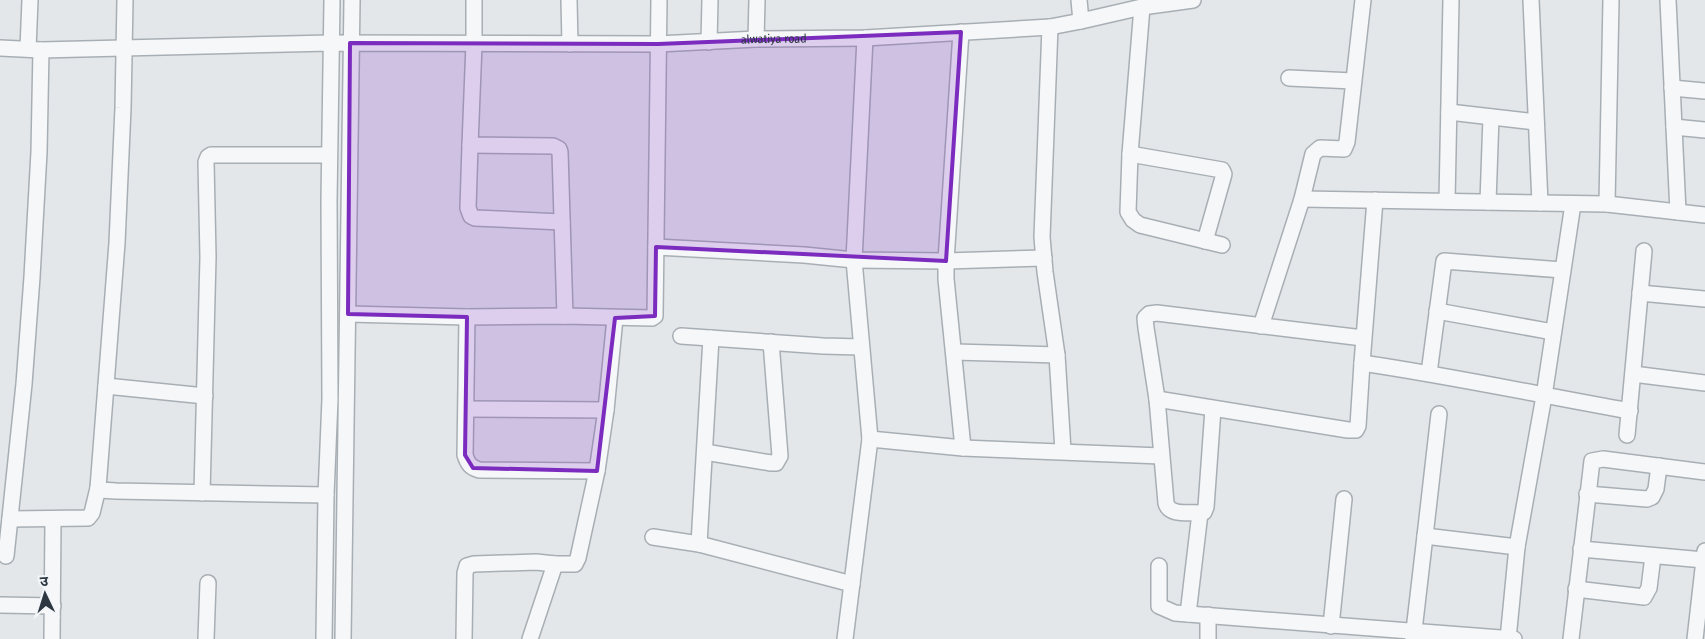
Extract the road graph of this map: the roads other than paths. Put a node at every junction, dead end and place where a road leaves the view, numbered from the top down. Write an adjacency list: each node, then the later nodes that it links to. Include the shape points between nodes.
1 (30, 0): 32 (street)
2 (125, 0): 31 (street)
3 (332, 0): 25 (street)
4 (352, 0): 26 (street)
5 (474, 0): 27 (street)
6 (569, 0): 28 (street)
7 (659, 0): 29 (street)
8 (710, 0): 24 (street)
9 (756, 0): 23 (street)
10 (1079, 0): 19 (street)
11 (1193, 0): 17 (street, alwatiya road)
12 (1363, 0): 34 (street)
13 (1451, 0): 37 (street)
14 (1531, 0): 39 (street)
15 (1611, 0): 51 (street)
16 (1668, 0): 35 (street)
17 (1169, 2): 18 (street, alwatiya road)
18 (1142, 6): 19 (street, alwatiya road); 43 (street)
19 (1081, 21): 20 (street, alwatiya road)
20 (1050, 27): 21 (street, alwatiya road); 59 (street)
21 (961, 32): 22 (street, alwatiya road); 61 (street)
22 (865, 38): 23 (street, alwatiya road); 60 (street)
23 (756, 39): 24 (street, alwatiya road)
24 (710, 42): 29 (street, alwatiya road)
25 (330, 43): 26 (street, alwatiya road); 31 (street, alwatiya road); 44 (street)
26 (350, 43): 27 (street, alwatiya road); 66 (street)
27 (474, 44): 28 (street, alwatiya road); 42 (street)
28 (570, 44): 29 (street, alwatiya road)
29 (658, 44): 57 (street)
30 (0, 48): 32 (street, alwatiya road)
31 (125, 48): 32 (street, alwatiya road); 83 (street, via 117,243)
32 (35, 49): 107 (street, via 40,152 24,384)
33 (1289, 78): 34 (street)
34 (1353, 81): 45 (street, via 1344,149 1316,150)
35 (1672, 88): 36 (street); 40 (street)
36 (1705, 91)
37 (1449, 112): 38 (street); 47 (street)
38 (1491, 117): 39 (street); 48 (street)
39 (1536, 122): 49 (street)
40 (1674, 127): 41 (street); 52 (street)
41 (1705, 130)
42 (470, 145): 54 (street, via 468,208 472,216); 54 (street, via 553,146 559,149)
43 (1130, 154): 55 (street, via 1128,212 1133,220 1140,225); 55 (street, via 1222,170 1224,174)
44 (329, 155): 84 (street, via 208,157); 104 (street, via 330,399)
45 (1302, 199): 46 (street); 70 (street)
46 (1375, 200): 47 (street); 74 (street)
47 (1447, 201): 48 (street)
48 (1488, 202): 49 (street)
49 (1540, 203): 50 (street)
50 (1573, 204): 51 (street); 62 (street)
51 (1607, 204): 52 (street)
52 (1678, 212): 53 (street)
53 (1705, 215)
54 (562, 222): 68 (street)
55 (1205, 241): 56 (street)
56 (1222, 245)
57 (656, 247): 60 (street); 69 (street, via 655,316)
58 (1644, 251): 63 (street)
59 (1044, 258): 61 (street); 78 (street)
60 (854, 260): 61 (street); 76 (street)
61 (946, 261): 77 (street)
62 (1562, 270): 65 (street, via 1447,260 1444,261); 71 (street)
63 (1640, 293): 64 (street); 81 (street)
64 (1705, 299)
65 (1437, 311): 71 (street); 80 (street)
66 (348, 314): 67 (street); 131 (street)
67 (467, 316): 68 (street); 87 (street)
68 (565, 316): 69 (street)
69 (615, 318): 89 (street)
70 (1260, 326): 74 (street); 86 (street, via 1149,314 1145,318)
71 (1553, 332): 85 (street)
72 (681, 336): 73 (street)
73 (711, 338): 75 (street); 96 (street)
74 (1363, 338): 79 (street)
75 (771, 342): 76 (street); 96 (street, via 778,461 771,463)
76 (861, 347): 93 (street)
77 (954, 352): 78 (street); 94 (street)
78 (1057, 355): 95 (street)
79 (1362, 363): 80 (street); 88 (street, via 1358,426 1353,431)
80 (1429, 373): 85 (street)
81 (1633, 374): 82 (street); 90 (street)
82 (1705, 383)
83 (106, 386): 84 (street); 101 (street)
84 (205, 396): 102 (street)
85 (1544, 396): 90 (street); 112 (street)
86 (1157, 399): 88 (street); 97 (street)
87 (467, 409): 89 (street); 99 (street, via 465,455 473,468)
88 (1213, 409): 106 (street, via 1206,507)
89 (606, 410): 99 (street)
90 (1630, 411): 92 (street)
91 (1439, 414): 109 (street)
92 (1627, 436)
93 (870, 439): 94 (street); 120 (street)
94 (963, 448): 95 (street)
95 (1063, 451): 97 (street)
96 (705, 452): 111 (street)
97 (1161, 456): 106 (street, via 1167,508)
98 (1659, 466): 100 (street); 103 (street, via 1656,489 1647,499); 103 (street, via 1595,459 1590,467)
99 (597, 470): 117 (street, via 577,562)
100 (1705, 472)
101 (98, 488): 102 (street); 108 (street, via 88,518)
102 (202, 493): 104 (street)
103 (1587, 494): 113 (street)
104 (326, 495): 130 (street)
105 (1344, 499): 126 (street)
106 (1200, 513): 124 (street)
107 (10, 519): 108 (street); 114 (street)
108 (54, 519): 123 (street)
109 (1425, 536): 112 (street); 127 (street)
110 (653, 537): 111 (street)
111 (699, 544): 120 (street)
112 (1517, 546): 136 (street)
113 (1581, 549): 115 (street); 121 (street)
114 (6, 556)
115 (1653, 556): 116 (street); 121 (street, via 1649,588 1644,597)
116 (1704, 556): 138 (street)
117 (554, 564): 132 (street, via 467,566); 133 (street)
118 (1159, 566): 124 (street, via 1159,606)
119 (208, 583): 129 (street)
120 (852, 584): 134 (street)
121 (1576, 589): 137 (street)
122 (0, 605): 123 (street)
123 (53, 606): 128 (street)
124 (1188, 614): 125 (street)
125 (1208, 616): 126 (street); 135 (street)
126 (1332, 626): 127 (street)
127 (1413, 636): 136 (street)
128 (52, 639)
129 (206, 639)
130 (324, 639)
131 (343, 639)
132 (464, 639)
133 (530, 639)
134 (845, 639)
135 (1208, 639)
136 (1510, 639)
137 (1571, 639)
138 (1695, 639)

